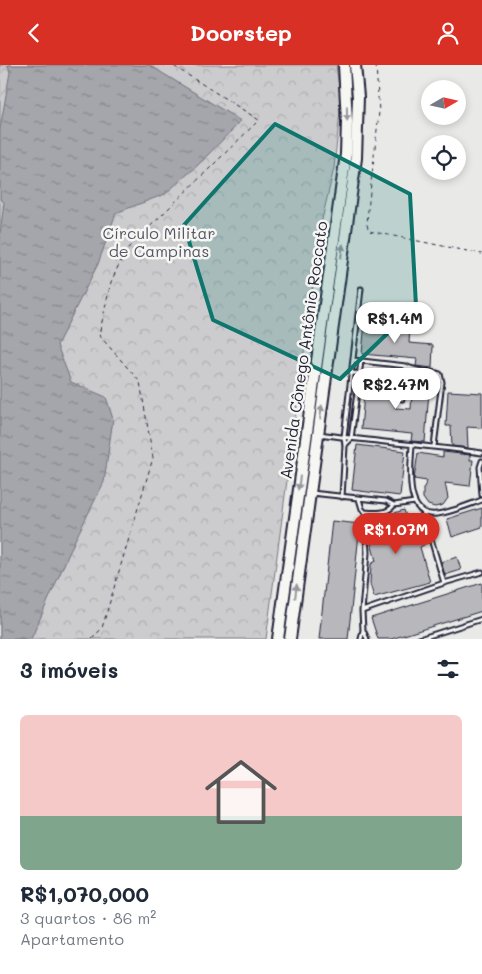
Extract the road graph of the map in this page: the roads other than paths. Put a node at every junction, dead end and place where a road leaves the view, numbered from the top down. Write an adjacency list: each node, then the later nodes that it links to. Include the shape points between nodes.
1 (344, 65): 36 (main road, Avenida Cônego Antônio Roccato, one-way to 36, via 348,122 346,154)
2 (355, 65): 12 (main road, Avenida Cônego Antônio Roccato, one-way to 2, via 356,158 358,97)
3 (361, 289): 4 (lane)
4 (353, 360): 5 (lane); 8 (lane)
5 (361, 361): 6 (lane); 9 (lane)
6 (406, 365): 7 (lane); 10 (lane)
7 (412, 369): 10 (lane); 17 (lane, via 435,372 442,379)
8 (352, 373): 9 (lane); 13 (lane)
9 (360, 373): 10 (lane); 14 (lane)
10 (404, 375): 11 (lane)
11 (402, 399)
12 (319, 434): 13 (lane); 21 (main road, Avenida Cônego Antônio Roccato)
13 (344, 437): 14 (lane); 15 (lane)
14 (351, 439): 15 (lane); 16 (lane)
15 (345, 445): 23 (lane)
16 (412, 445): 17 (lane); 26 (lane, via 410,481)
17 (434, 446): 18 (lane)
18 (482, 453)
19 (482, 461): 20 (lane)
20 (481, 482): 22 (lane)
21 (311, 493): 23 (lane); 37 (main road, Avenida Cônego Antônio Roccato, one-way to 21)
22 (482, 495)
23 (342, 497): 24 (lane)
24 (359, 499): 27 (lane, via 386,501); 28 (lane)
25 (482, 500): 29 (lane, via 438,514)
26 (415, 502): 27 (lane); 29 (lane)
27 (394, 505): 28 (lane, via 386,511)
28 (365, 511): 32 (lane, via 367,553)
29 (422, 511): 31 (lane)
30 (482, 572): 31 (lane)
31 (444, 583): 32 (lane)
32 (362, 611): 34 (lane)
33 (482, 619): 35 (lane)
34 (363, 630): 38 (lane); 39 (lane)
35 (432, 634): 40 (lane); 41 (lane)
36 (278, 639)
37 (290, 639)
38 (361, 639)
39 (367, 639)
40 (419, 639)
41 (434, 639)

